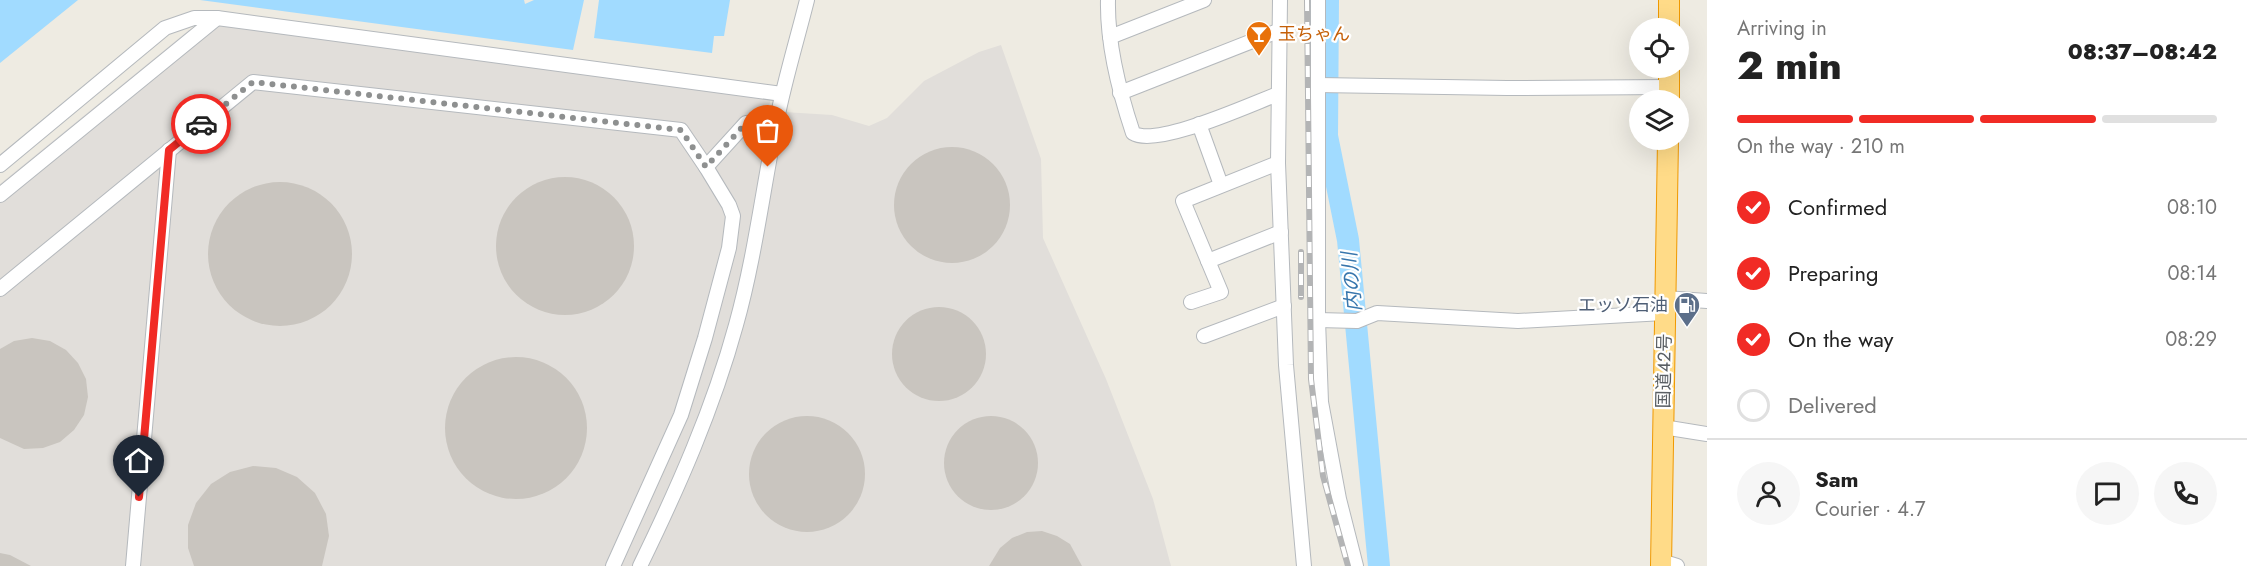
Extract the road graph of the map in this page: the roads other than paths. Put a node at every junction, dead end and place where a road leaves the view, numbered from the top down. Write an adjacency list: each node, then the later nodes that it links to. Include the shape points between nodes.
1 (807, 0): 15 (street)
2 (1108, 0): 11 (street)
3 (1204, 0): 7 (street)
4 (1280, 0): 10 (street)
5 (1318, 0): 12 (street)
6 (1669, 0): 9 (highway)
7 (1189, 3): 11 (street)
8 (217, 18): 15 (street); 22 (street, via 194,18 165,28); 25 (street)
9 (1669, 18)
10 (1278, 31): 14 (street); 16 (street)
11 (1110, 37): 14 (street)
12 (1318, 85): 13 (street, via 1507,88); 33 (street)
13 (1669, 85)
14 (1120, 93): 18 (street, via 1137,136 1168,135)
15 (782, 94): 17 (street)
16 (1278, 94): 18 (street); 21 (street)
17 (776, 121): 23 (street, via 746,123); 40 (street, via 757,236 727,353 681,478)
18 (1199, 124): 24 (street)
19 (169, 150): 23 (street, via 253,82 681,130); 28 (street); 38 (street)
20 (1668, 150): 31 (highway, 国道42号)
21 (1278, 163): 24 (street); 26 (street)
22 (0, 165)
23 (706, 167): 39 (street, via 733,216 724,269 681,415)
24 (1221, 185): 27 (street, via 1183,201)
25 (0, 195)
26 (1281, 232): 27 (street); 32 (street)
27 (1208, 261): 30 (street, via 1221,292)
28 (0, 289)
29 (1707, 301): 31 (street)
30 (1191, 302)
31 (1665, 305): 33 (street, via 1518,321 1377,313 1357,321); 35 (highway, 国道42号)
32 (1284, 306): 34 (street); 41 (street)
33 (1318, 320): 42 (street, via 1322,402)
34 (1204, 336)
35 (1663, 427): 36 (street); 37 (highway, 国道42号)
36 (1707, 434)
37 (1667, 564)
38 (133, 566)
39 (613, 566)
40 (640, 566)
41 (1304, 566)
42 (1356, 566)

